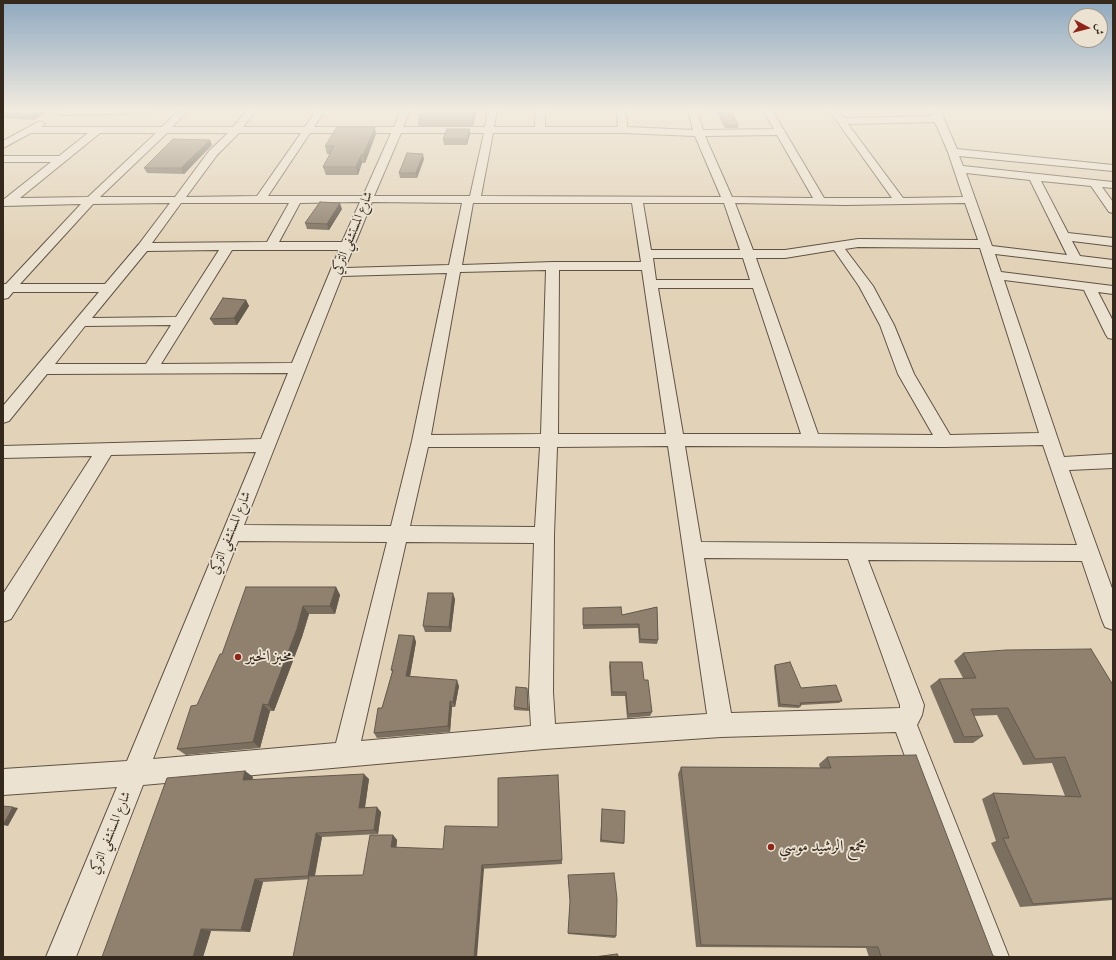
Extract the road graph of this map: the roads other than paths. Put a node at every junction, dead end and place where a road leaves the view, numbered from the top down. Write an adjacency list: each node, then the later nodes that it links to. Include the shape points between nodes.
1 (66, 155): 13 (street)
2 (138, 155): 27 (street)
3 (213, 155): 21 (street)
4 (291, 155): 22 (street)
5 (386, 155): 19 (street, شارع المستشفي التركي)
6 (482, 155): 20 (street)
7 (708, 155): 25 (street)
8 (794, 155): 29 (street)
9 (866, 155): 28 (street)
10 (954, 155): 15 (street)
11 (981, 155): 14 (street)
12 (3, 159): 13 (street)
13 (61, 159): 30 (street)
14 (1113, 168)
15 (958, 169): 16 (street); 26 (street)
16 (1034, 177): 17 (street); 32 (street)
17 (1094, 183): 18 (street); 31 (street)
18 (1113, 185)
19 (366, 199): 20 (street); 23 (street); 36 (street, شارع المستشفي التركي)
20 (472, 199): 24 (street); 45 (street)
21 (179, 200): 22 (street); 27 (street); 38 (street)
22 (261, 200): 23 (street)
23 (296, 200): 35 (street)
24 (637, 200): 25 (street); 42 (street)
25 (728, 200): 29 (street); 40 (street)
26 (969, 200): 28 (street); 37 (street)
27 (90, 201): 30 (street); 52 (street)
28 (900, 201): 29 (street)
29 (822, 202)
30 (6, 203)
31 (1113, 210)
32 (1064, 236): 33 (street); 41 (street)
33 (1113, 242)
34 (228, 246): 35 (street); 38 (street); 54 (street)
35 (271, 246): 36 (street)
36 (347, 246): 46 (street, شارع المستشفي التركي)
37 (986, 246): 39 (street, via 858,243); 41 (street); 47 (street)
38 (143, 247): 51 (street)
39 (838, 247): 40 (street, via 785,254); 66 (street, via 866,286 887,325 906,374)
40 (748, 254): 42 (street); 49 (street)
41 (1075, 259): 43 (street)
42 (646, 260): 44 (street); 48 (street)
43 (1113, 264)
44 (553, 266): 45 (street); 65 (street)
45 (454, 268): 46 (street); 64 (street)
46 (337, 272): 58 (street, شارع المستشفي التركي)
47 (995, 275): 50 (street); 61 (street)
48 (651, 284): 49 (street); 62 (street)
49 (758, 284): 63 (street)
50 (1088, 287): 53 (street); 56 (street)
51 (108, 288): 52 (street); 55 (street)
52 (5, 290)
53 (1113, 290)
54 (181, 321): 55 (street); 57 (street)
55 (80, 322): 59 (street)
56 (1113, 335)
57 (150, 368): 58 (street); 59 (street)
58 (297, 368): 67 (street, شارع المستشفي التركي)
59 (42, 369): 60 (street)
60 (3, 417)
61 (1049, 439): 66 (street); 71 (street)
62 (676, 440): 63 (street); 65 (street); 75 (street)
63 (811, 440): 66 (street)
64 (421, 441): 65 (street); 73 (street)
65 (549, 441): 74 (street)
66 (945, 441)
67 (266, 445): 68 (street); 72 (street, شارع المستشفي التركي)
68 (105, 450): 69 (street); 78 (street)
69 (3, 452)
70 (1113, 461): 71 (street)
71 (1058, 464): 77 (street)
72 (231, 534): 73 (street); 84 (street, شارع المستشفي التركي)
73 (398, 534): 74 (street); 83 (street)
74 (544, 535): 82 (street, via 541,692)
75 (692, 550): 76 (street); 81 (street)
76 (855, 551): 77 (street); 80 (street, via 912,705 910,715)
77 (1089, 553): 79 (street)
78 (3, 612)
79 (1112, 615)
80 (903, 720): 81 (street); 87 (street)
81 (721, 725): 82 (street)
82 (544, 737): 83 (street)
83 (345, 755): 84 (street)
84 (135, 773): 85 (street); 86 (street, شارع المستشفي التركي)
85 (3, 782)
86 (61, 957)
87 (994, 957)

